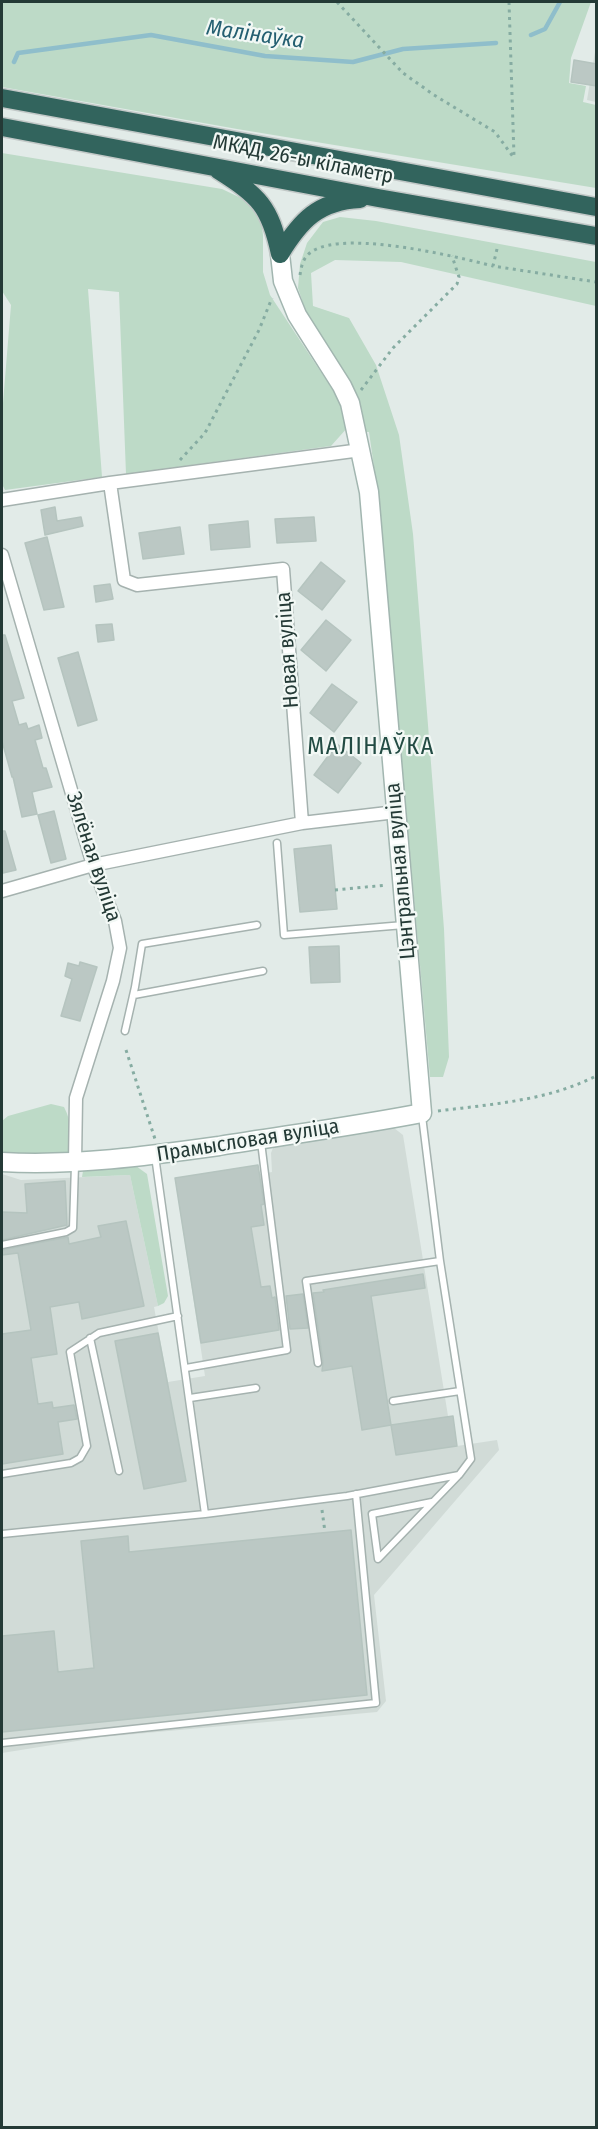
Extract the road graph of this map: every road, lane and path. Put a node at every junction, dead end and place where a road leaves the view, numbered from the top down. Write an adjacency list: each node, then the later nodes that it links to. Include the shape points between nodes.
1 (337, 2): 2 (path, via 403,73 495,132 514,158)
2 (509, 2)
3 (2, 98): 7 (highway, МКАД, 26-ы кіламетр)
4 (2, 127): 5 (highway, МКАД, 26-ы кіламетр)
5 (210, 165): 6 (highway, МКАД, 26-ы кіламетр); 10 (highway, via 257,199 271,218)
6 (378, 198): 8 (highway, МКАД, 26-ы кіламетр); 10 (highway, via 349,199 321,207 299,226)
7 (597, 207)
8 (597, 236)
9 (496, 249): 12 (path)
10 (280, 255): 14 (street, Цэнтральная вуліца)
11 (452, 256): 12 (path); 14 (path, via 383,245 326,246 306,257 300,278); 15 (path, via 459,277 457,284 371,376 360,393)
12 (493, 266): 13 (path)
13 (597, 282)
14 (278, 286): 15 (street, Цэнтральная вуліца, via 342,386); 17 (path, via 205,433)
15 (354, 418): 16 (street, Цэнтральная вуліца)
16 (361, 450): 17 (street); 21 (street, Цэнтральная вуліца, via 369,492)
17 (162, 476): 18 (street)
18 (110, 483): 19 (street); 22 (street, Новая вуліца, via 124,580 137,585 283,570)
19 (2, 500)
20 (2, 555): 24 (street, Зялёная вуліца)
21 (396, 812): 22 (street); 25 (street, Цэнтральная вуліца)
22 (302, 823): 24 (street)
23 (277, 843): 29 (lane, via 284,934)
24 (93, 865): 27 (street); 39 (street, Зялёная вуліца, via 115,921 120,948 76,1098)
25 (402, 884): 26 (path); 29 (street, Цэнтральная вуліца)
26 (335, 890)
27 (2, 891)
28 (257, 925): 31 (lane, via 142,944)
29 (405, 925): 35 (street, Цэнтральная вуліца)
30 (262, 970): 31 (lane)
31 (134, 995): 32 (lane)
32 (125, 1031)
33 (126, 1050): 37 (path)
34 (597, 1076): 35 (path, via 542,1097)
35 (422, 1113): 36 (street, Прамысловая вуліца); 41 (lane)
36 (261, 1140): 37 (street, Прамысловая вуліца); 45 (lane, via 287,1350)
37 (158, 1155): 39 (street, Прамысловая вуліца); 42 (lane)
38 (2, 1162): 39 (street, Прамысловая вуліца)
39 (75, 1162): 40 (lane, via 73,1228)
40 (2, 1245)
41 (440, 1261): 44 (lane, via 306,1281); 47 (lane)
42 (178, 1316): 43 (lane); 45 (lane)
43 (90, 1338): 50 (lane); 51 (lane, via 70,1352 87,1446 80,1458 71,1463)
44 (318, 1363)
45 (186, 1368): 48 (lane)
46 (256, 1388): 48 (lane)
47 (460, 1391): 49 (lane); 52 (lane, via 471,1459)
48 (190, 1398): 56 (lane)
49 (393, 1401)
50 (119, 1471)
51 (2, 1474)
52 (459, 1475): 53 (lane); 55 (lane)
53 (356, 1494): 54 (lane); 59 (lane, via 376,1703)
54 (320, 1500): 56 (lane); 57 (path)
55 (432, 1502): 55 (lane, via 401,1534 378,1559 372,1514)
56 (205, 1514): 58 (lane)
57 (325, 1532)
58 (2, 1534)
59 (2, 1743)

